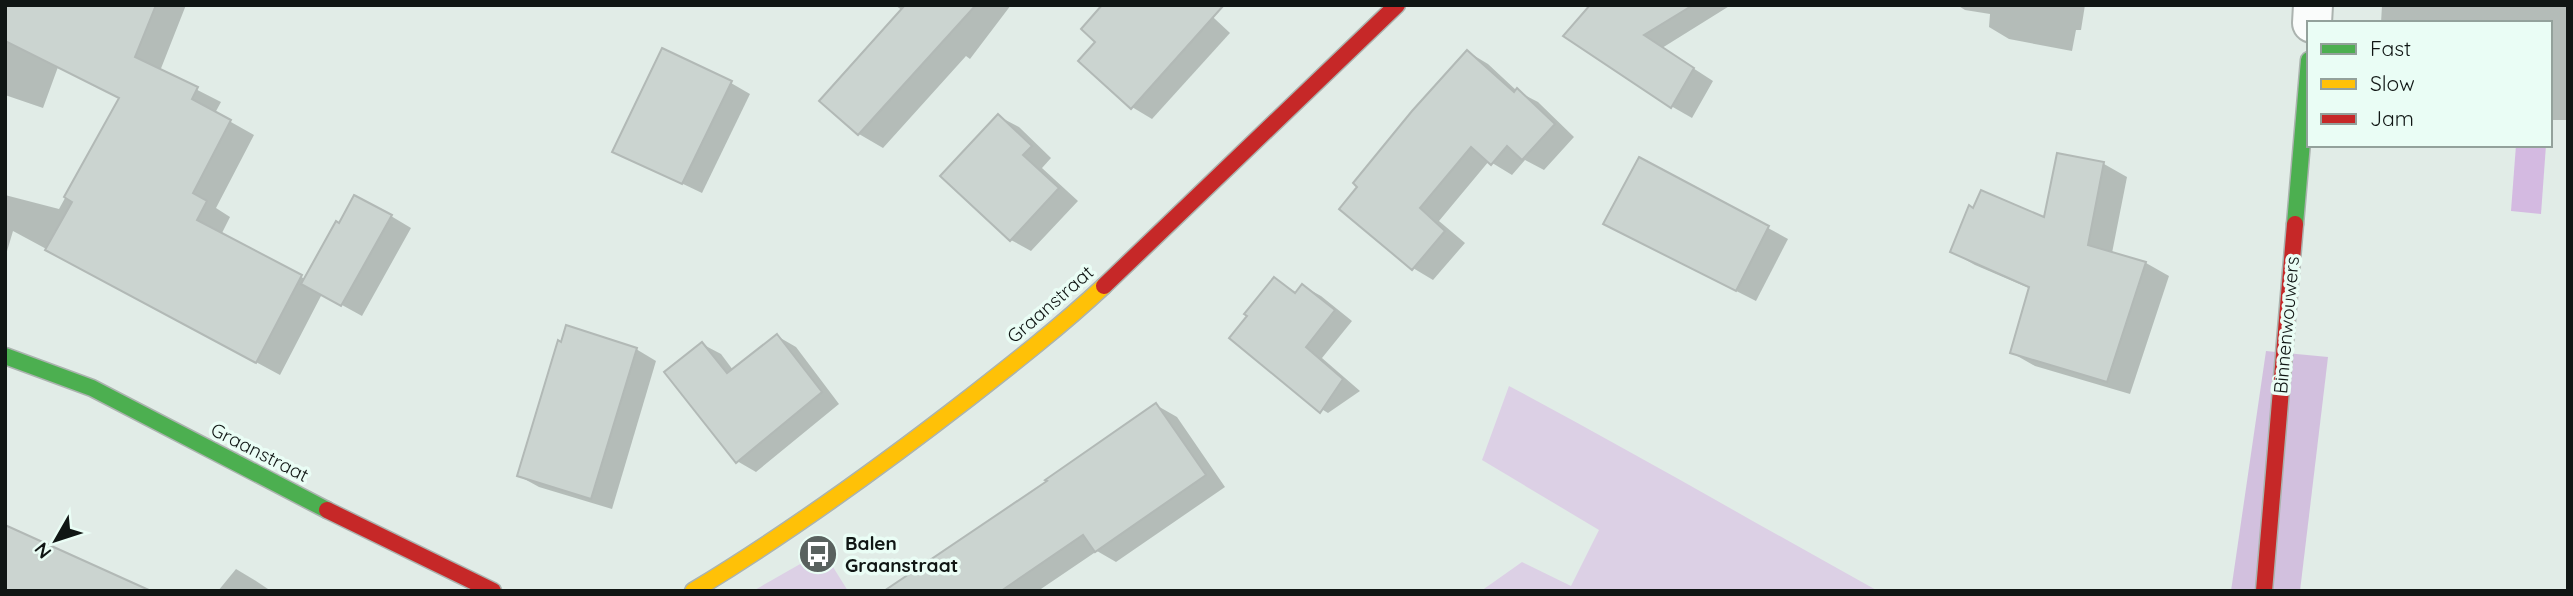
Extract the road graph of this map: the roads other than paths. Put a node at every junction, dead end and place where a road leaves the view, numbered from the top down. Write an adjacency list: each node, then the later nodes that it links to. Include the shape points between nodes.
1 (1397, 5): 5 (street, Graanstraat, via 1066,322 905,448)
2 (2307, 84): 6 (street, Binnenwouwers)
3 (5, 356): 4 (street, Graanstraat, via 92,388)
4 (493, 591)
5 (693, 591)
6 (2264, 591)

